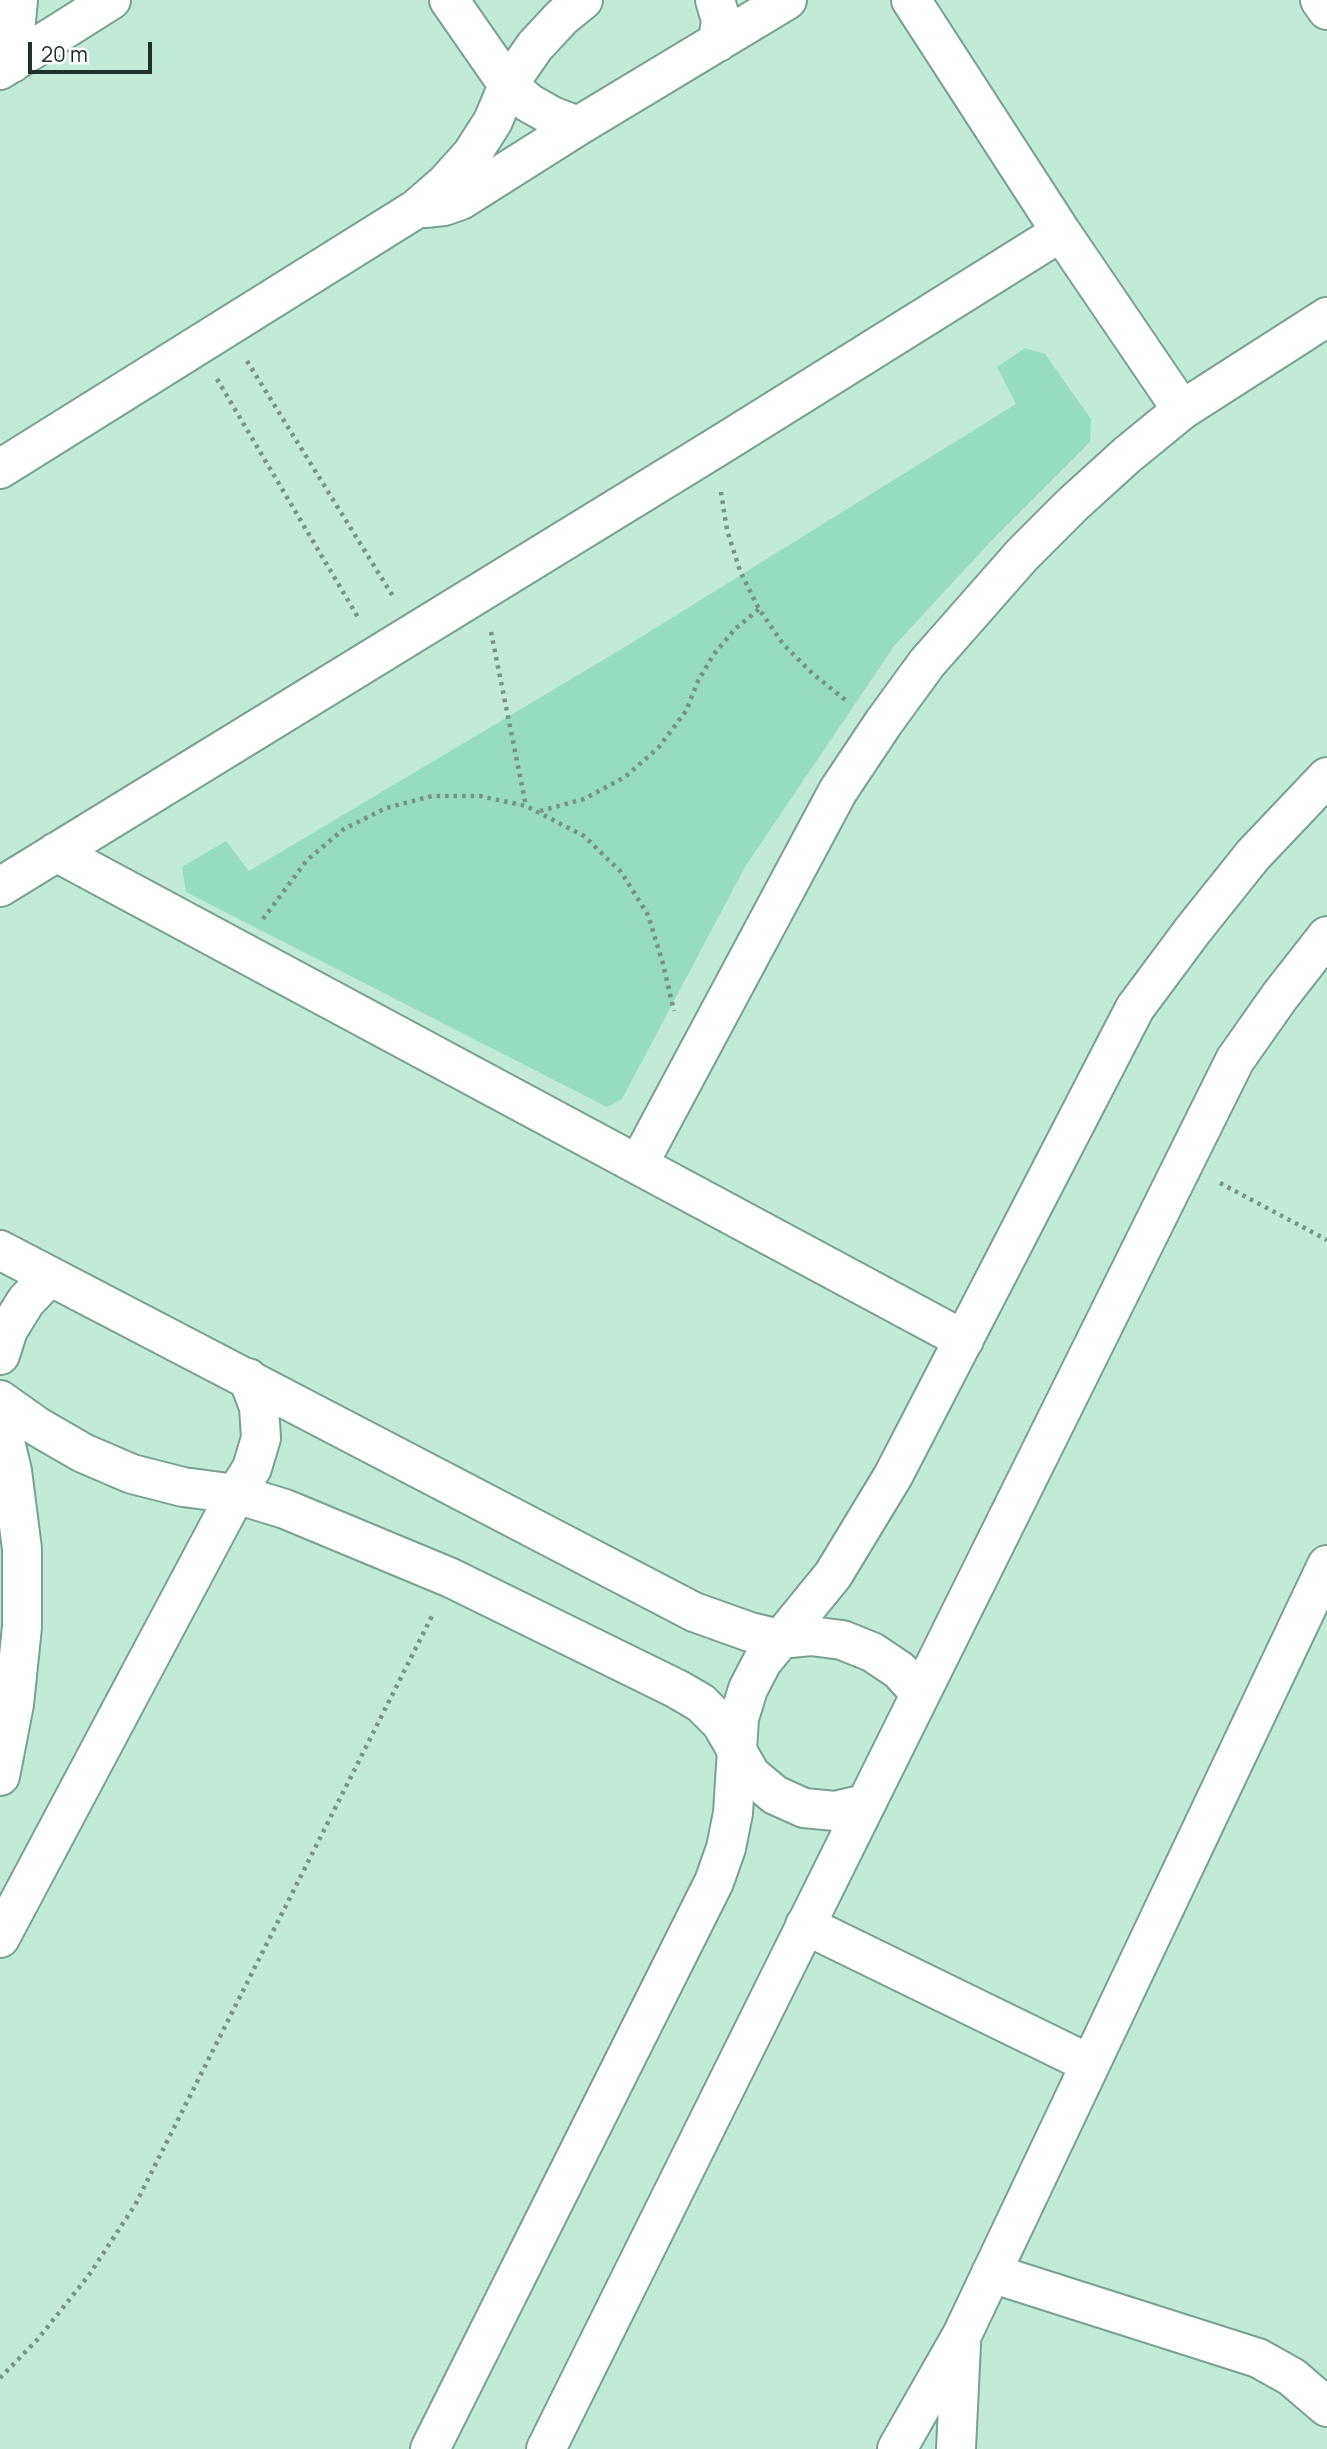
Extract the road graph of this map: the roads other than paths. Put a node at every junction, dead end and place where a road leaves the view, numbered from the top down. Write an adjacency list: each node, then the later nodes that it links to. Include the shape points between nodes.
1 (18, 0): 11 (street)
2 (111, 0): 11 (street)
3 (449, 0): 12 (street)
4 (583, 0): 12 (street, via 535,46)
5 (715, 0): 10 (street)
6 (787, 0): 10 (street)
7 (911, 0): 15 (street)
8 (1320, 0): 9 (street)
9 (1327, 10)
10 (719, 41): 13 (street)
11 (6, 66)
12 (508, 85): 13 (street, via 529,103); 14 (street, via 472,154)
13 (578, 127): 14 (street, via 461,200)
14 (416, 209): 18 (street)
15 (1062, 232): 17 (street); 20 (street)
16 (1327, 317): 17 (street)
17 (1182, 410): 23 (street, via 1073,503 1022,555 927,663 884,722 838,792)
18 (0, 469)
19 (1327, 776): 26 (street, via 1253,855 1135,1009)
20 (56, 852): 21 (street); 23 (street)
21 (0, 887)
22 (1327, 936): 34 (street, via 1235,1059)
23 (639, 1163): 26 (street)
24 (0, 1250): 25 (street)
25 (50, 1276): 27 (street, via 8,1329); 28 (street)
26 (964, 1339): 33 (street, via 856,1540)
27 (0, 1355)
28 (248, 1378): 31 (street, via 260,1407 261,1438 252,1468); 33 (street, via 694,1612)
29 (0, 1399): 31 (street, via 83,1453 132,1474)
30 (0, 1420): 36 (street, via 22,1549 23,1627)
31 (236, 1494): 35 (street, via 285,1509 451,1578 677,1689 701,1703); 39 (street)
32 (1326, 1569): 40 (street)
33 (779, 1639): 34 (street, via 811,1636 842,1640 899,1670); 35 (street, via 748,1689)
34 (920, 1693): 37 (street)
35 (736, 1747): 37 (street, via 751,1774 794,1804 835,1811); 44 (street, via 733,1813 714,1882)
36 (0, 1776)
37 (865, 1804): 38 (street)
38 (805, 1925): 40 (street); 45 (street)
39 (0, 1938)
40 (1090, 2064): 41 (street)
41 (991, 2273): 42 (street); 43 (street, via 1258,2358 1292,2377)
42 (961, 2335): 46 (street); 47 (street)
43 (1327, 2407)
44 (430, 2449)
45 (545, 2449)
46 (897, 2449)
47 (956, 2449)

